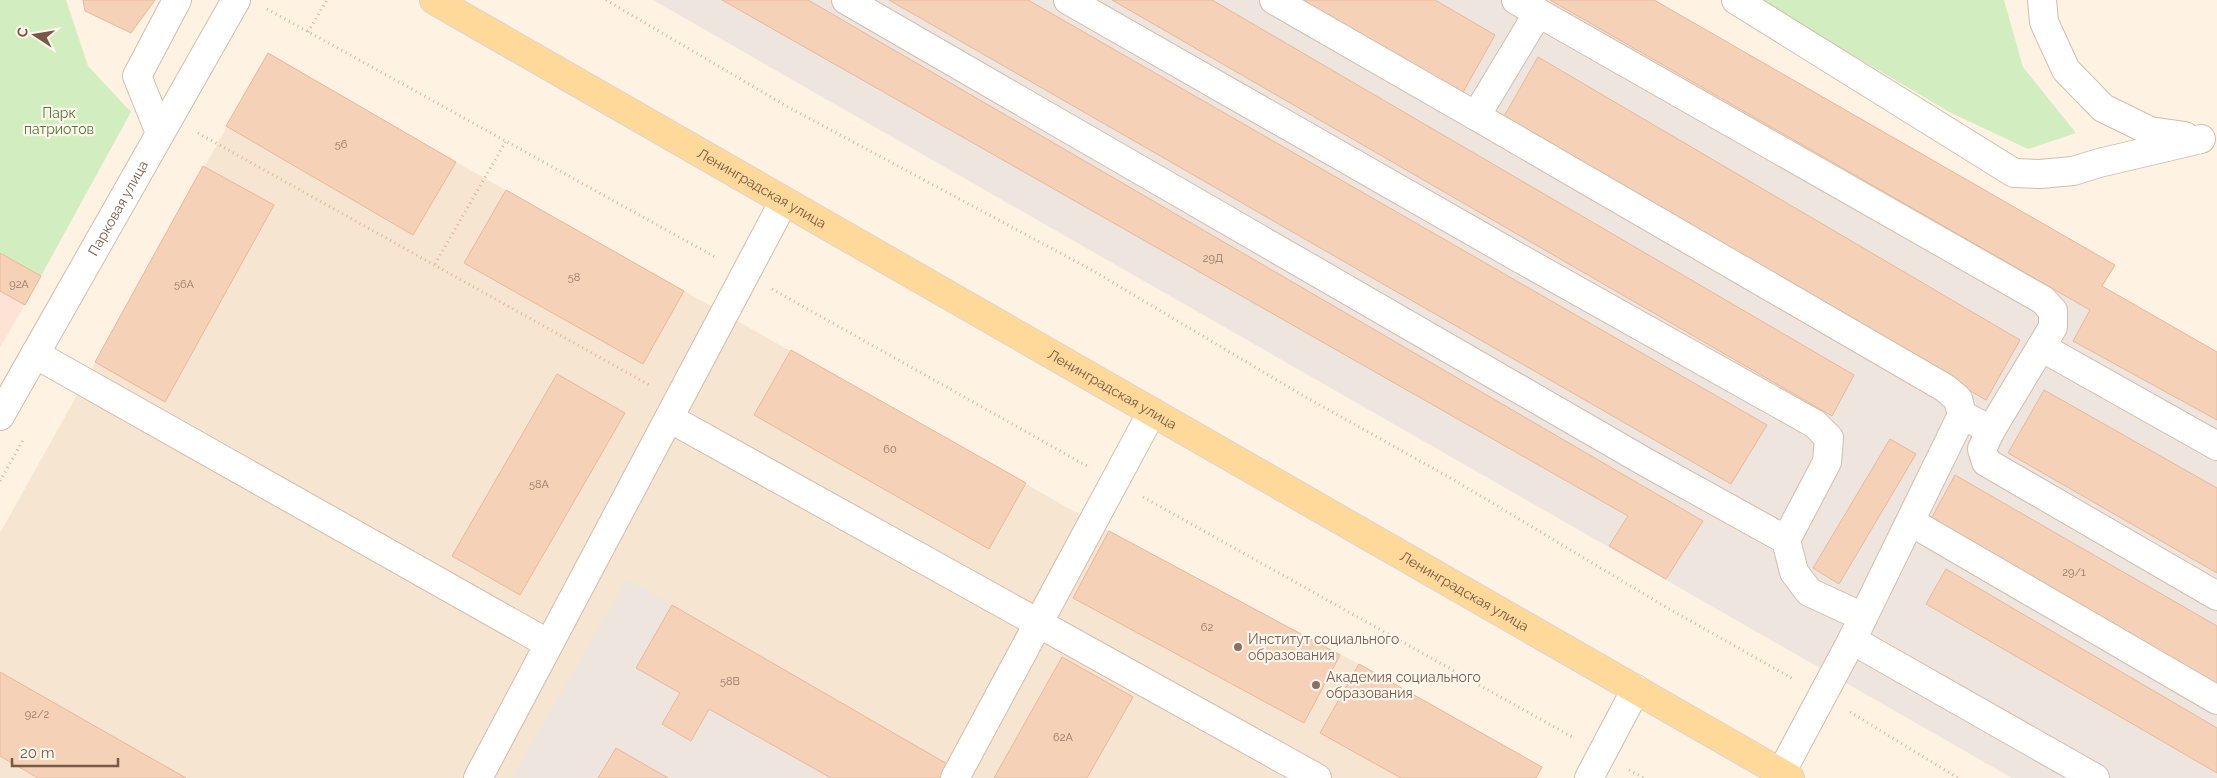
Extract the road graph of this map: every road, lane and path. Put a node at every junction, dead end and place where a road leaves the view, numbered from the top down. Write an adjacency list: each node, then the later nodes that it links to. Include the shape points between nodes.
1 (177, 0): 16 (street, via 137,76)
2 (236, 0): 16 (street, Парковая улица)
3 (327, 0): 13 (path)
4 (434, 0): 19 (main road, Ленинградская улица)
5 (606, 0): 38 (path, via 788,107 1090,269 1302,396 1454,480 1664,606)
6 (846, 0): 32 (street)
7 (1068, 0): 32 (street, via 1815,424 1829,438 1827,462)
8 (1274, 0): 14 (street)
9 (1736, 0): 17 (street, via 2014,173 2073,171)
10 (2042, 0): 17 (street, via 2044,22 2066,70 2103,108 2150,131)
11 (1527, 6): 14 (street); 22 (street, via 2043,300 2053,311 2053,327)
12 (263, 7): 13 (path)
13 (308, 32): 18 (path)
14 (1476, 116): 26 (street, via 1945,388 1958,399)
15 (193, 130): 20 (path)
16 (160, 133): 23 (street, Парковая улица)
17 (2209, 137)
18 (506, 141): 20 (path); 21 (path)
19 (784, 201): 21 (street); 25 (main road, Ленинградская улица)
20 (435, 264): 24 (path)
21 (746, 274): 24 (street); 30 (path)
22 (2041, 347): 28 (street); 29 (street)
23 (35, 354): 27 (street, Парковая улица); 36 (street)
24 (673, 409): 34 (street); 36 (street)
25 (1152, 412): 30 (street); 37 (main road, Ленинградская улица)
26 (1962, 415): 28 (street); 31 (street)
27 (0, 416)
28 (1992, 430): 33 (street, via 1982,449 1986,462)
29 (2217, 446)
30 (1116, 481): 34 (street); 40 (path)
31 (1911, 522): 35 (street); 39 (street)
32 (1786, 540): 35 (street, via 1794,572 1809,592)
33 (2217, 596)
34 (1038, 623): 43 (street); 44 (street)
35 (1858, 629): 38 (street); 48 (street)
36 (549, 644): 42 (street)
37 (1636, 690): 40 (street); 41 (main road, Ленинградская улица)
38 (1823, 696): 41 (street); 47 (path)
39 (2217, 700)
40 (1602, 754): 45 (street); 46 (path)
41 (1786, 775)
42 (478, 778)
43 (955, 778)
44 (1317, 778)
45 (1589, 778)
46 (1644, 778)
47 (1958, 778)
48 (2095, 778)

